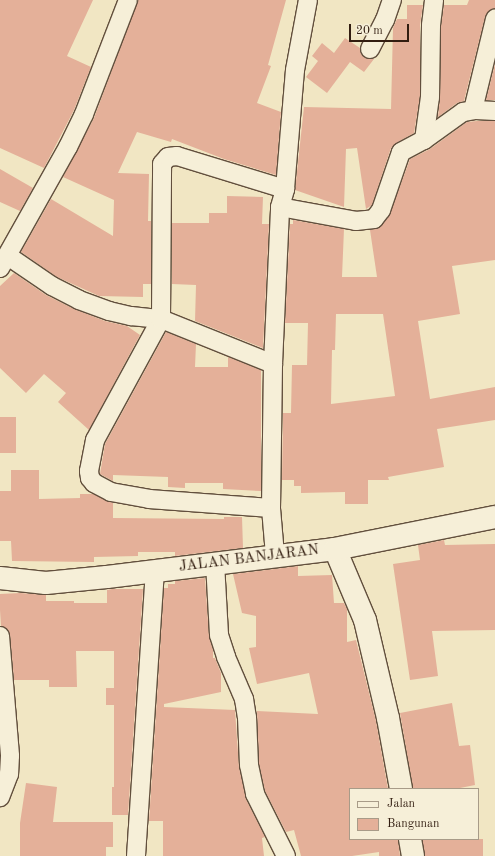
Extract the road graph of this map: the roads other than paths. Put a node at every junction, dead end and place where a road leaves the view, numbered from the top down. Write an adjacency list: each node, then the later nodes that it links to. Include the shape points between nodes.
1 (128, 0): 12 (street, via 77,127)
2 (308, 0): 10 (street, via 295,70)
3 (392, 0): 6 (street)
4 (434, 0): 9 (street, via 430,97)
5 (495, 19): 7 (street)
6 (370, 49)
7 (473, 110): 8 (street); 9 (street, via 458,114)
8 (495, 111)
9 (424, 140): 11 (street, via 398,155 380,210 374,219 356,221)
10 (285, 189): 11 (street); 13 (street, via 182,157 172,156 165,160 162,164)
11 (280, 207): 14 (street)
12 (4, 262): 13 (street, via 79,300 116,312)
13 (161, 319): 14 (street); 15 (street, via 95,440 89,470 90,478 98,487 111,492 149,499)
14 (273, 364): 15 (street)
15 (271, 508): 18 (street)
16 (495, 516): 17 (street, JALAN BANJARAN)
17 (335, 549): 18 (street, JALAN BANJARAN); 23 (street, via 365,620 388,718)
18 (275, 555): 19 (street, JALAN BANJARAN)
19 (216, 563): 20 (street, JALAN BANJARAN); 27 (street, via 219,634 244,699 249,765 255,794)
20 (155, 571): 21 (street, JALAN BANJARAN, via 46,583); 26 (street)
21 (0, 578)
22 (0, 636): 24 (street, via 10,756 9,774)
23 (401, 788)
24 (0, 797)
25 (410, 840): 28 (street)
26 (136, 856)
27 (286, 856)
28 (413, 856)

